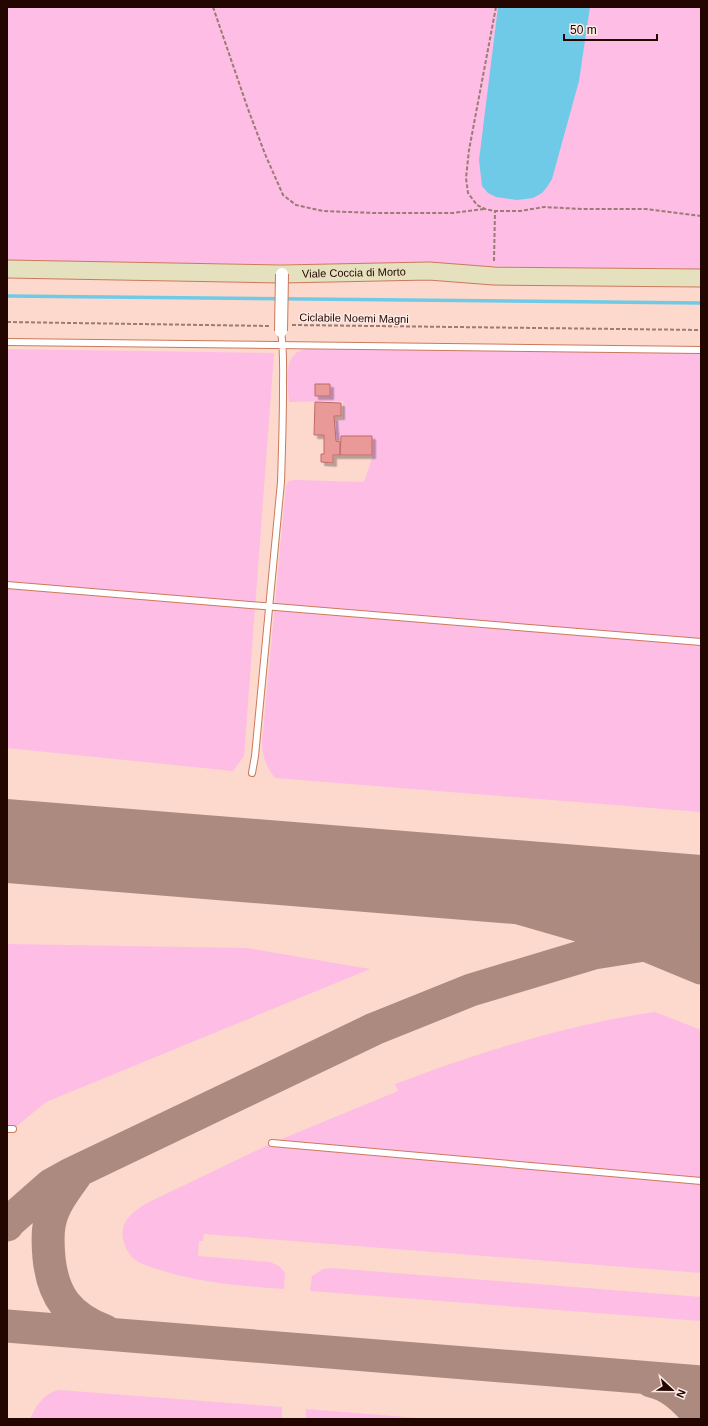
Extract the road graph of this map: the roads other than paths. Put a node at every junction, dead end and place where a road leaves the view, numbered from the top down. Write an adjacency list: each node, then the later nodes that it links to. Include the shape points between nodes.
1 (7, 269): 2 (street, Viale Coccia di Morto)
2 (282, 274): 3 (street, Viale Coccia di Morto, via 429,271 494,276); 4 (street, bridge)
3 (701, 278)
4 (282, 327): 6 (lane)
5 (7, 342): 6 (lane)
6 (283, 345): 7 (lane); 10 (lane, via 281,482)
7 (701, 350)
8 (7, 585): 9 (lane)
9 (701, 642)
10 (252, 773)
11 (272, 1142): 12 (lane)
12 (701, 1182)

